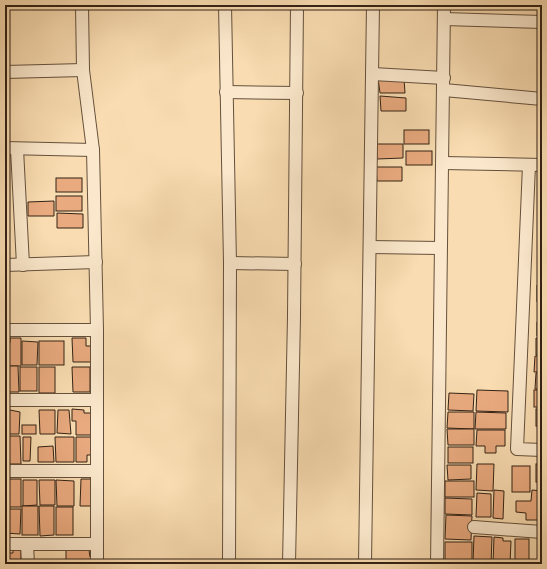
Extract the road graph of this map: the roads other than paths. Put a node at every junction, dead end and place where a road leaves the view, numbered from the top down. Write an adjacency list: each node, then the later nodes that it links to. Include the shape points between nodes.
1 (82, 5): 8 (street)
2 (225, 5): 13 (street)
3 (297, 5): 14 (street)
4 (373, 5): 10 (street)
5 (444, 5): 6 (street)
6 (444, 19): 7 (street); 11 (street)
7 (542, 22)
8 (83, 70): 9 (street); 17 (street)
9 (5, 72)
10 (373, 74): 11 (street); 21 (street)
11 (444, 78): 12 (street)
12 (444, 90): 15 (street); 18 (street)
13 (226, 92): 14 (street); 24 (street)
14 (297, 92): 25 (street)
15 (542, 99)
16 (11, 148): 17 (street); 27 (street)
17 (93, 150): 23 (street)
18 (443, 163): 19 (street); 22 (street)
19 (529, 165): 20 (street); 32 (street, via 517,449)
20 (542, 165)
21 (370, 247): 22 (street); 44 (street)
22 (440, 248): 45 (street)
23 (96, 262): 27 (street); 29 (street)
24 (230, 263): 25 (street); 42 (street)
25 (295, 264): 43 (street)
26 (5, 265): 27 (street)
27 (23, 265)
28 (5, 330): 29 (street)
29 (97, 330): 31 (street)
30 (5, 400): 31 (street)
31 (97, 400): 34 (street)
32 (542, 450)
33 (5, 471): 34 (street)
34 (97, 471): 39 (street)
35 (474, 527): 36 (street)
36 (542, 532)
37 (5, 544): 38 (street)
38 (27, 544): 39 (street); 40 (street)
39 (97, 544): 41 (street)
40 (28, 564)
41 (97, 564)
42 (229, 564)
43 (289, 564)
44 (365, 564)
45 (437, 564)

